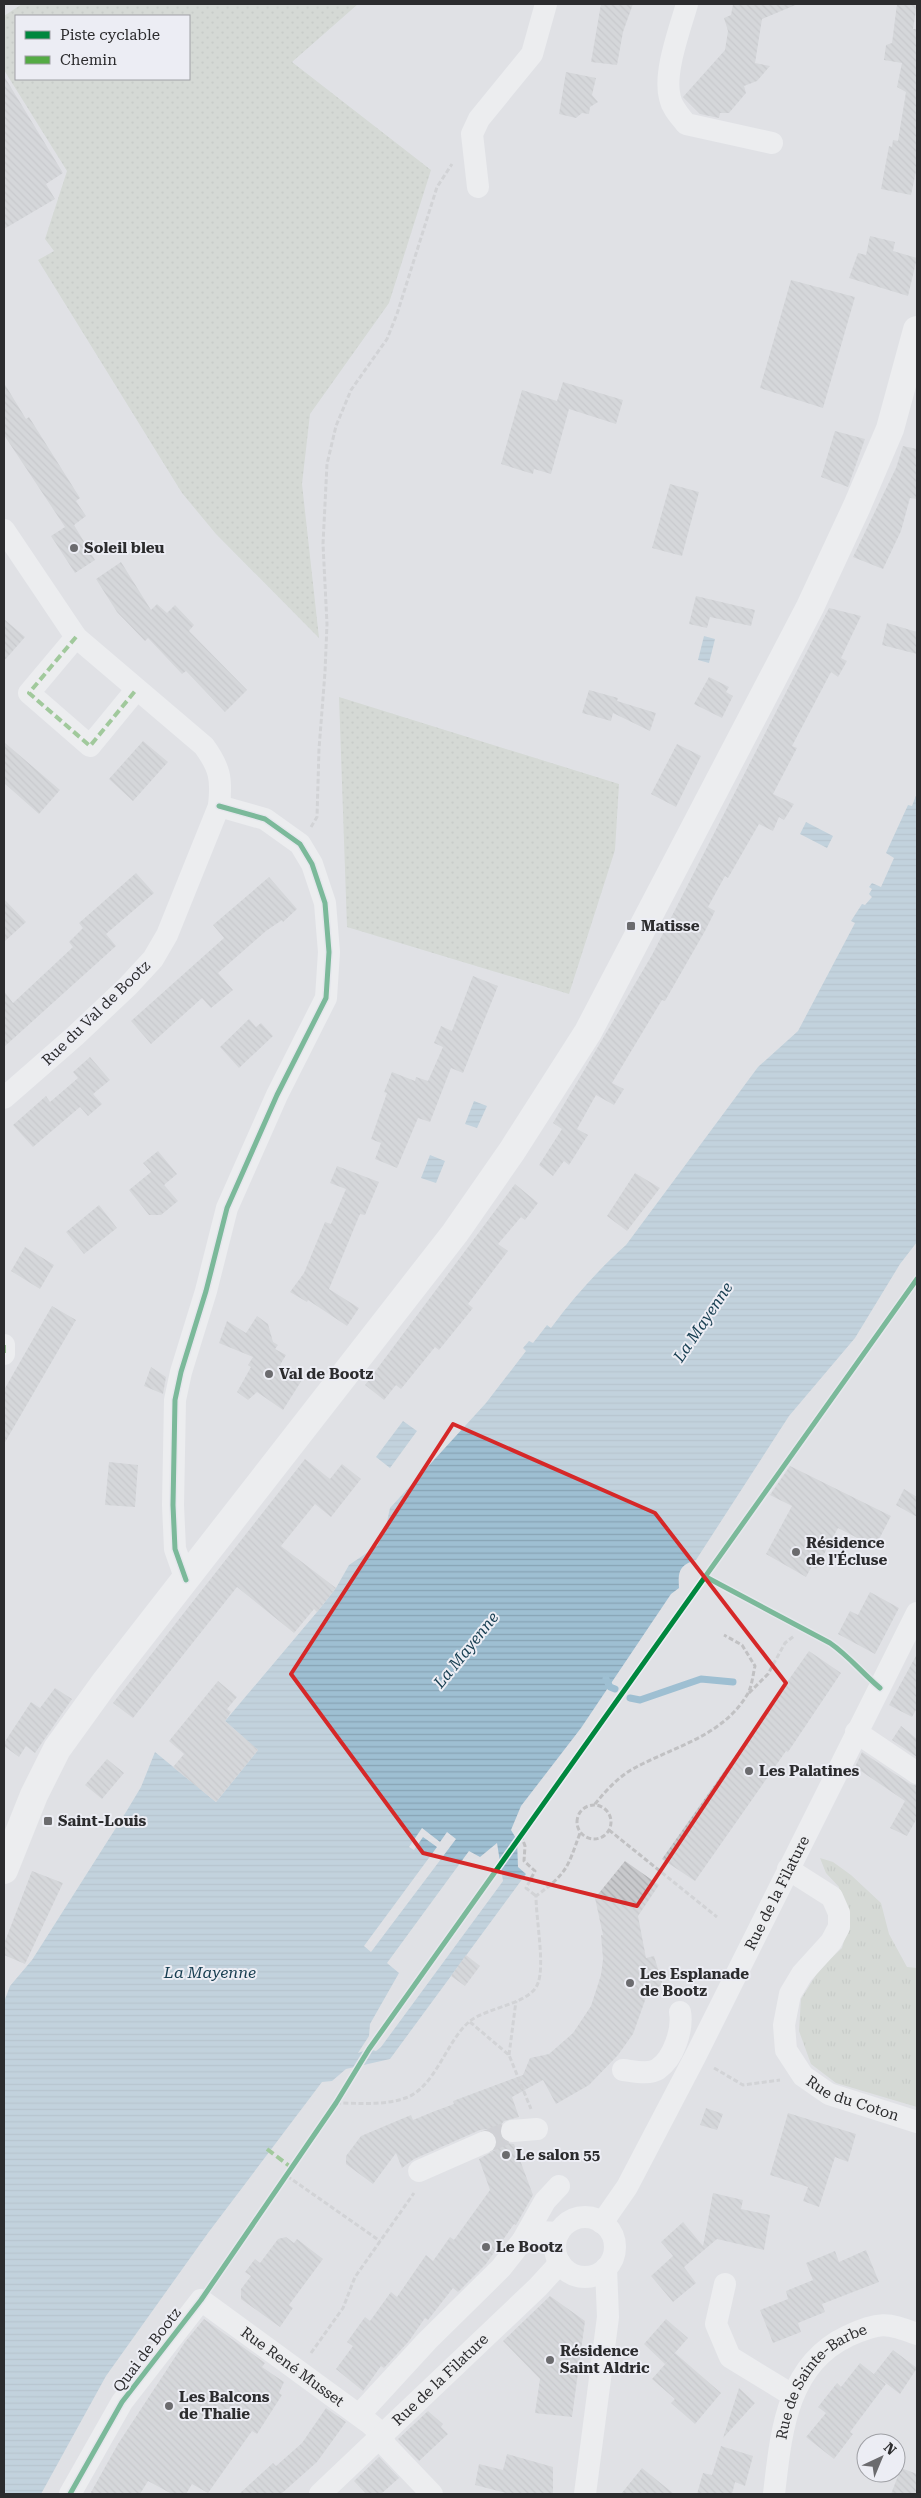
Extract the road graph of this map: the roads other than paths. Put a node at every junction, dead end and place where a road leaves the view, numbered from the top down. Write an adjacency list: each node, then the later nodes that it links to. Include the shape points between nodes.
1 (546, 4): 4 (street, via 532,54 480,119 472,134)
2 (687, 4): 3 (street, via 669,72 669,97 674,108 686,124)
3 (772, 143)
4 (478, 187)
5 (917, 330): 13 (main road, via 890,429 854,514 810,607 588,1032 455,1233)
6 (4, 530): 7 (street, Rue du Val de Bootz)
7 (76, 637): 8 (street, Rue du Val de Bootz); 8 (street, via 29,693 90,746)
8 (136, 690): 9 (street, Rue du Val de Bootz, via 204,746 216,763 222,784)
9 (219, 806): 10 (street, Rue du Val de Bootz, via 167,935 153,959 75,1036); 13 (street, via 266,819 300,844 312,864 325,904 329,952 326,998 277,1095 227,1208 181,1372 175,1400 173,1505 175,1549)
10 (4, 1098)
11 (4, 1345): 12 (street)
12 (4, 1354)
13 (186, 1580): 18 (main road, via 57,1749 34,1795)
14 (917, 1613): 15 (street, Rue de la Filature)
15 (856, 1732): 16 (street); 17 (street, Rue de la Filature)
16 (917, 1773)
17 (788, 1869): 22 (street, Rue du Coton, via 832,1898 839,1913 839,1927 790,1994 784,2025 786,2050 803,2076 829,2094); 27 (street, Rue de la Filature, via 628,2187)
18 (4, 1870)
19 (680, 2012): 20 (street, via 682,2023 678,2038 658,2069 645,2072)
20 (623, 2070)
21 (534, 2120): 23 (street)
22 (917, 2122)
23 (512, 2131)
24 (485, 2142): 25 (street)
25 (419, 2171)
26 (559, 2186): 29 (street, via 545,2201)
27 (602, 2223): 28 (street, via 593,2218 573,2219); 31 (street, via 609,2230 614,2250)
28 (558, 2233): 29 (street, via 541,2232); 30 (street, via 556,2248)
29 (524, 2240): 36 (street)
30 (560, 2263): 31 (street, via 566,2270 582,2276 599,2273); 37 (street, Rue de la Filature)
31 (606, 2268): 41 (street, via 608,2317)
32 (725, 2284): 35 (street, via 716,2324 730,2357)
33 (201, 2300): 36 (street, Rue René Musset); 38 (street, Quai de Bootz, via 122,2402)
34 (917, 2334): 35 (street, Rue de Sainte-Barbe, via 890,2323 864,2329 832,2344 810,2365)
35 (792, 2395): 42 (street, Rue de Sainte-Barbe, via 780,2444)
36 (359, 2415): 37 (street, Rue René Musset)
37 (381, 2437): 39 (street, Rue de la Filature); 40 (street, Rue René Musset)
38 (70, 2494)
39 (320, 2494)
40 (432, 2494)
41 (585, 2494)
42 (774, 2494)

